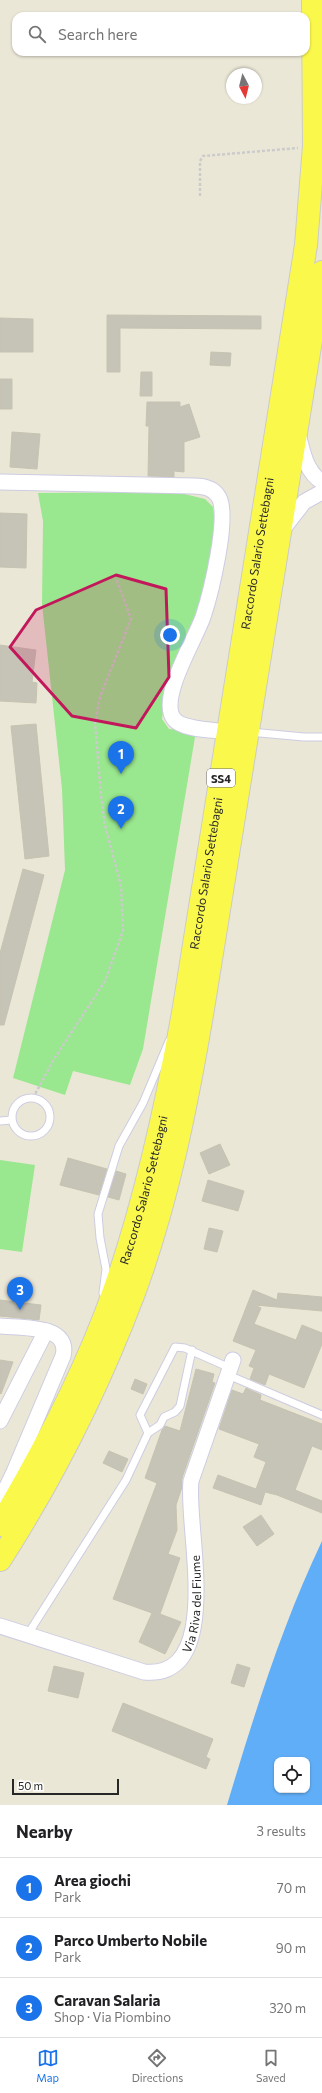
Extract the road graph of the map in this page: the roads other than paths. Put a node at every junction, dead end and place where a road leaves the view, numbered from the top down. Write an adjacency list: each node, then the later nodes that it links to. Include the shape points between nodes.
1 (313, 0): 8 (main road, Raccordo Salario Settebagni / SS4, via 314,146 303,272)
2 (322, 272): 3 (main road, Raccordo Salario Settebagni / SS4)
3 (297, 428): 5 (street, via 306,463 313,475); 7 (main road, Raccordo Salario Settebagni / SS4)
4 (0, 482): 8 (street, via 194,486 211,489 218,494 224,513 220,543 203,617 176,679 171,693 170,708 173,718 181,725)
5 (322, 482)
6 (322, 492): 7 (street, via 304,502)
7 (280, 533): 8 (main road, Raccordo Salario Settebagni / SS4)
8 (238, 732): 9 (lane); 10 (main road, Raccordo Salario Settebagni / SS4); 23 (main road, Raccordo Salario Settebagni / SS4, via 193,1072 183,1121 151,1240 134,1292 87,1403 24,1523)
9 (322, 736)
10 (184, 1008): 13 (lane, via 143,1103 119,1146 98,1214 105,1263 105,1282); 22 (main road, Raccordo Salario Settebagni / SS4, via 164,1116 149,1178 113,1293 95,1327 65,1405)
11 (12, 1120): 11 (lane, via 13,1108 22,1100 33,1098 45,1104 51,1116 42,1133 30,1137 23,1135 14,1127); 12 (lane)
12 (0, 1121)
13 (100, 1300)
14 (0, 1326): 15 (street)
15 (46, 1330): 19 (street); 21 (street, via 61,1339 63,1356)
16 (192, 1350): 17 (lane); 20 (lane, via 180,1406); 20 (lane, via 176,1347 172,1354 140,1415)
17 (230, 1368): 18 (lane); 25 (street, Via Riva del Fiume, via 191,1481 189,1494 197,1570 192,1635 183,1657 167,1670 144,1672)
18 (322, 1415)
19 (0, 1421)
20 (148, 1433): 25 (lane, via 126,1480)
21 (0, 1501)
22 (0, 1525)
23 (0, 1560)
24 (0, 1626): 25 (street, Via Riva del Fiume)
25 (28, 1634)

